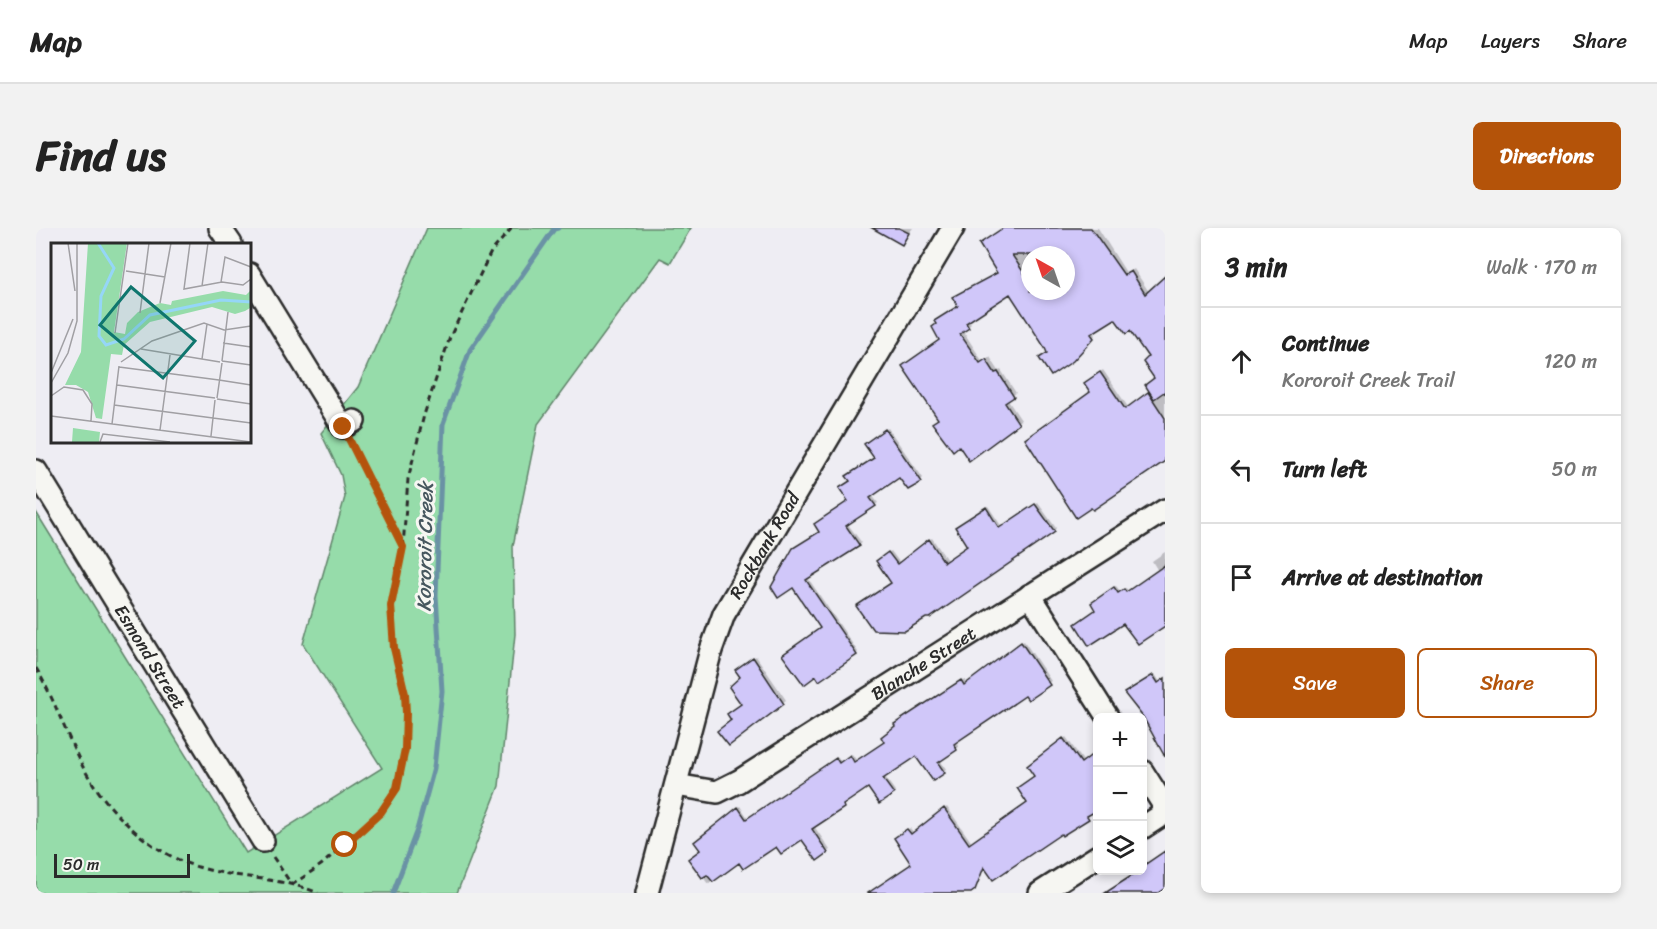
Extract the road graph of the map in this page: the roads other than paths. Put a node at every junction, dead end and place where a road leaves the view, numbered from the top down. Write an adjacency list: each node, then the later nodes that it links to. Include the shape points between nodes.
1 (220, 228): 3 (street)
2 (953, 228): 11 (street, Rockbank Road, via 724,614)
3 (230, 243)
4 (250, 276): 5 (street)
5 (348, 424)
6 (36, 471): 15 (street, Esmond Street)
7 (1165, 510): 8 (street, Blanche Street)
8 (1030, 595): 9 (street); 11 (street, Blanche Street, via 739,781 717,792)
9 (1105, 713)
10 (1147, 778): 12 (street)
11 (676, 785): 17 (street, Rockbank Road)
12 (1165, 807)
13 (1165, 813): 14 (street)
14 (1147, 825)
15 (263, 842)
16 (1093, 859): 18 (street)
17 (647, 893)
18 (1040, 893)

